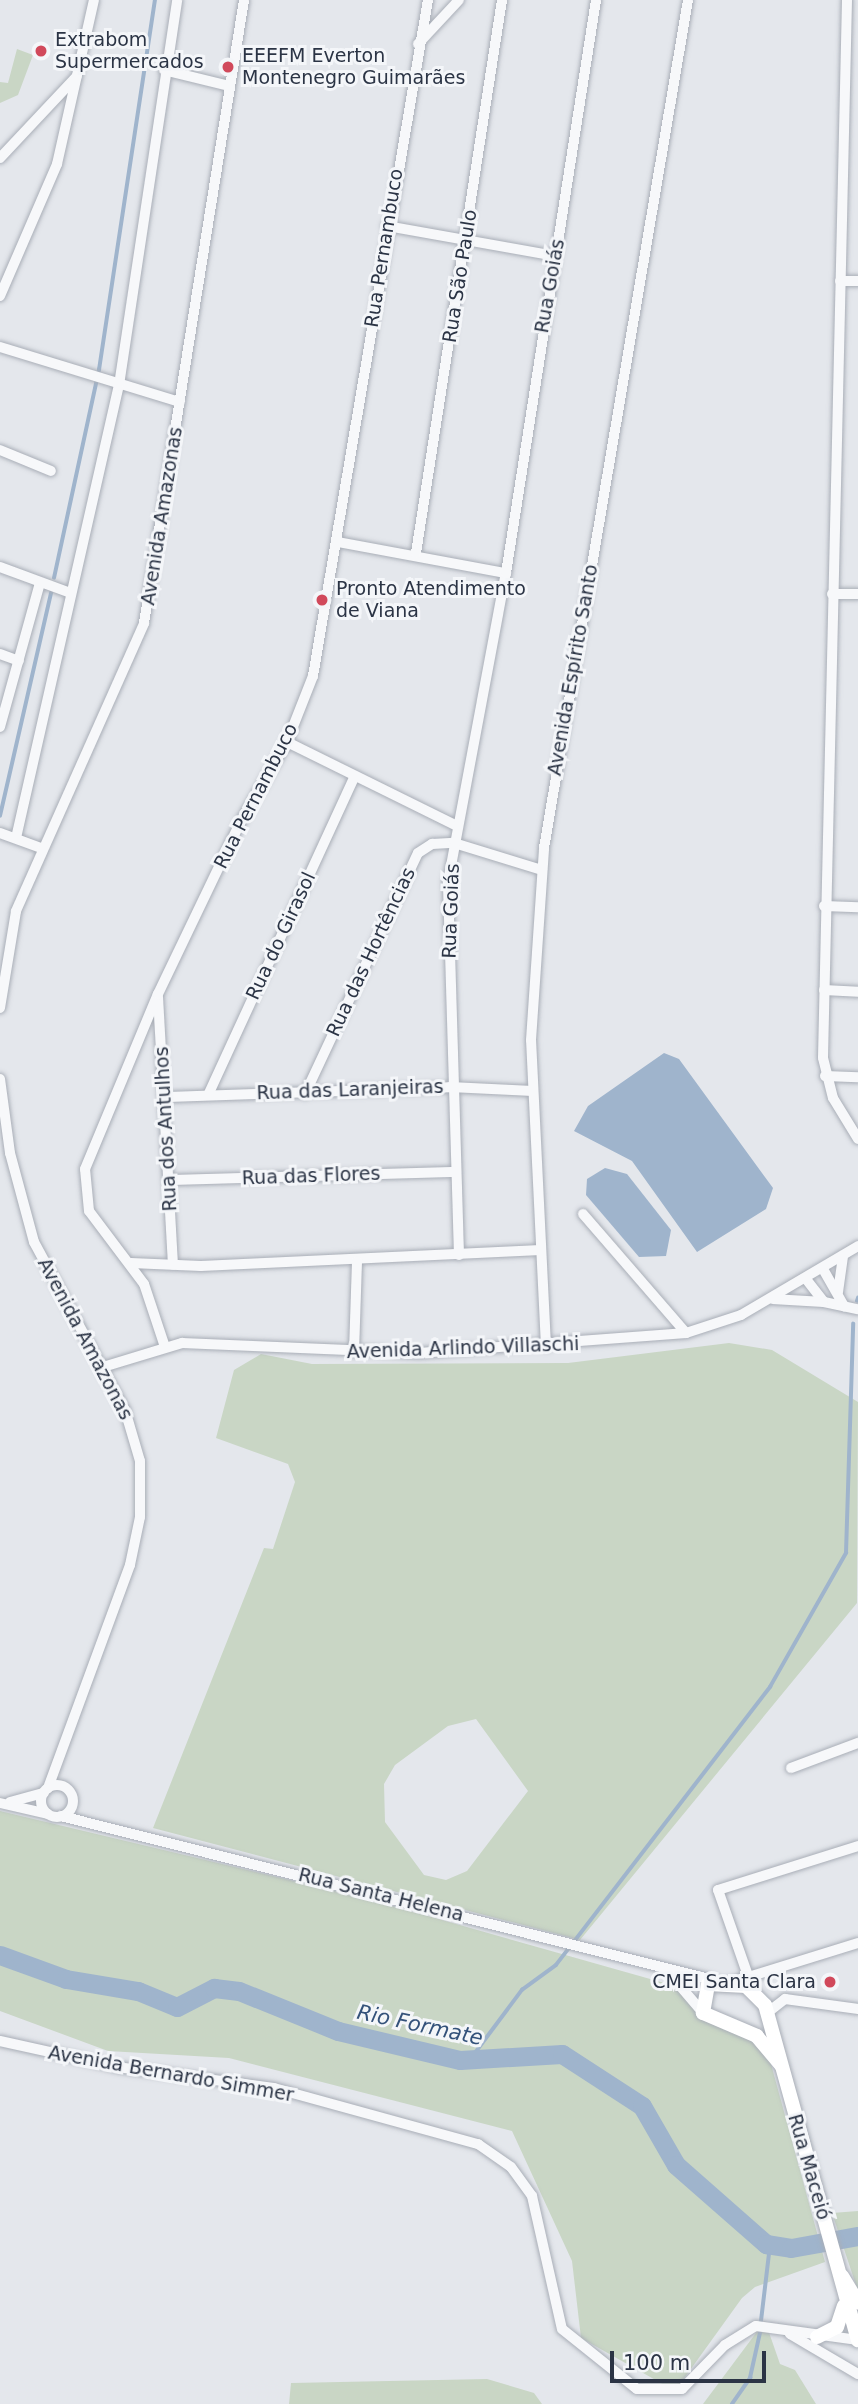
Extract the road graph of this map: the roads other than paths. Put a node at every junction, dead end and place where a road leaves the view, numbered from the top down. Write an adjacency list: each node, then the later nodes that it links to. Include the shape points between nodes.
1 (94, 0): 12 (street)
2 (177, 0): 11 (street)
3 (244, 0): 13 (street, Avenida Amazonas)
4 (428, 0): 10 (street, Rua Pernambuco)
5 (459, 0): 10 (street)
6 (502, 0): 16 (street, Rua São Paulo)
7 (596, 0): 17 (street, Rua Goiás)
8 (688, 0): 44 (street, Avenida Espírito Santo)
9 (847, 0): 18 (street)
10 (416, 46): 15 (street, Rua Pernambuco)
11 (164, 70): 13 (street); 22 (street)
12 (77, 76): 14 (street); 20 (street, via 57,164)
13 (229, 86): 23 (street, Avenida Amazonas)
14 (0, 158)
15 (387, 226): 16 (street); 26 (street, Rua Pernambuco)
16 (466, 239): 17 (street); 27 (street, Rua São Paulo)
17 (555, 256): 29 (street, Rua Goiás)
18 (840, 281): 19 (street); 32 (street)
19 (858, 281)
20 (0, 296)
21 (0, 347): 22 (street)
22 (114, 384): 23 (street); 31 (street)
23 (180, 402): 43 (street, Avenida Amazonas, via 144,624)
24 (0, 450): 25 (street)
25 (51, 471)
26 (338, 542): 27 (street); 37 (street, Rua Pernambuco, via 320,651)
27 (416, 552): 29 (street)
28 (0, 567): 30 (street)
29 (506, 573): 39 (street, Rua Goiás)
30 (40, 583): 31 (street); 35 (street)
31 (68, 592): 41 (street)
32 (832, 594): 33 (street); 45 (street)
33 (858, 594)
34 (0, 654): 35 (street)
35 (19, 661): 36 (street)
36 (0, 726)
37 (286, 742): 38 (street); 49 (street, Rua Pernambuco, via 241,821)
38 (354, 778): 39 (street); 56 (street, Rua do Girasol)
39 (455, 825): 42 (street, Rua Goiás)
40 (0, 834): 41 (street)
41 (16, 838): 43 (street)
42 (454, 843): 44 (street); 54 (street, Rua Goiás, via 448,882); 57 (street, Rua das Hortências, via 432,844 418,853)
43 (41, 848): 50 (street, Avenida Amazonas, via 16,911)
44 (542, 870): 55 (street, Avenida Espírito Santo, via 532,988)
45 (824, 906): 46 (street); 47 (street)
46 (858, 907)
47 (824, 990): 48 (street); 51 (street)
48 (858, 992)
49 (158, 994): 58 (street, Rua dos Antulhos); 68 (street, Rua Pernambuco, via 85,1169 89,1211)
50 (0, 1008)
51 (825, 1076): 52 (street); 59 (street)
52 (858, 1077)
53 (0, 1079): 81 (street, Avenida Amazonas, via 10,1153 34,1242)
54 (450, 1087): 55 (street, Rua das Laranjeiras); 57 (street, Rua das Laranjeiras); 60 (street, Rua Goiás)
55 (533, 1091): 64 (street, Avenida Espírito Santo)
56 (209, 1093): 57 (street, Rua das Laranjeiras); 58 (street, Rua das Laranjeiras)
57 (305, 1094)
58 (168, 1097): 61 (street, Rua dos Antulhos)
59 (858, 1139)
60 (455, 1172): 61 (street, Rua das Flores); 65 (street, Rua Goiás)
61 (168, 1180): 69 (street, Rua dos Antulhos)
62 (583, 1214): 77 (street)
63 (858, 1246): 66 (street, Avenida Arlindo Villaschi)
64 (541, 1250): 65 (street); 79 (street, Avenida Espírito Santo)
65 (459, 1255): 67 (street)
66 (843, 1256): 70 (street, Avenida Arlindo Villaschi); 72 (street)
67 (357, 1261): 69 (street); 80 (street)
68 (131, 1263): 69 (street); 78 (street, Rua Pernambuco)
69 (173, 1265)
70 (823, 1269): 71 (street, Avenida Arlindo Villaschi); 72 (street)
71 (806, 1279): 73 (street, Avenida Arlindo Villaschi); 74 (street)
72 (838, 1292): 75 (street)
73 (770, 1299): 74 (street); 77 (street, Avenida Arlindo Villaschi, via 741,1315)
74 (824, 1302): 75 (street)
75 (844, 1306): 76 (street)
76 (858, 1309)
77 (686, 1333): 79 (street, Avenida Arlindo Villaschi)
78 (164, 1344): 80 (street, Avenida Arlindo Villaschi); 81 (street, Avenida Arlindo Villaschi)
79 (546, 1346): 80 (street, Avenida Arlindo Villaschi)
80 (354, 1352)
81 (103, 1367): 83 (street, Avenida Amazonas, via 135,1438 140,1517 130,1565)
82 (858, 1743): 84 (street)
83 (63, 1757): 85 (street, Avenida Amazonas); 86 (street, Avenida Amazonas)
84 (791, 1768)
85 (46, 1790): 86 (street); 87 (street); 89 (street)
86 (67, 1790): 88 (street, Avenida Amazonas)
87 (2, 1803): 89 (street)
88 (72, 1803): 90 (street); 91 (street, Rua Santa Helena)
89 (48, 1814): 90 (street, Rua Santa Helena)
90 (61, 1816): 91 (street, Rua Santa Helena)
91 (94, 1822): 94 (street, Rua Santa Helena)
92 (858, 1846): 95 (street, via 718,1890)
93 (858, 1943): 95 (street)
94 (667, 1972): 96 (street, Rua Santa Helena); 100 (street)
95 (745, 1975): 97 (street); 98 (street)
96 (713, 1980): 97 (main road, Rua Santa Helena); 100 (main road, via 702,1994)
97 (729, 1983): 98 (main road, Rua Santa Helena)
98 (753, 1990): 101 (main road)
99 (858, 2009): 101 (street, via 785,1999)
100 (703, 2012): 102 (main road)
101 (768, 2012): 102 (main road); 104 (main road, Rua Maceió)
102 (745, 2029): 104 (main road, Rua Maceió, via 769,2046)
103 (0, 2040): 106 (street, Avenida Bernardo Simmer, via 117,2067 274,2088 478,2144 511,2166 532,2196 562,2329 637,2389 682,2389 725,2344 756,2326)
104 (781, 2065): 105 (main road, Rua Maceió)
105 (851, 2305): 107 (main road, via 836,2327); 108 (main road, Rua Maceió)
106 (790, 2334): 107 (street, Avenida Bernardo Simmer); 109 (street, Avenida Bernardo Simmer)
107 (817, 2337): 108 (street, Avenida Bernardo Simmer)
108 (858, 2340)
109 (858, 2374)

